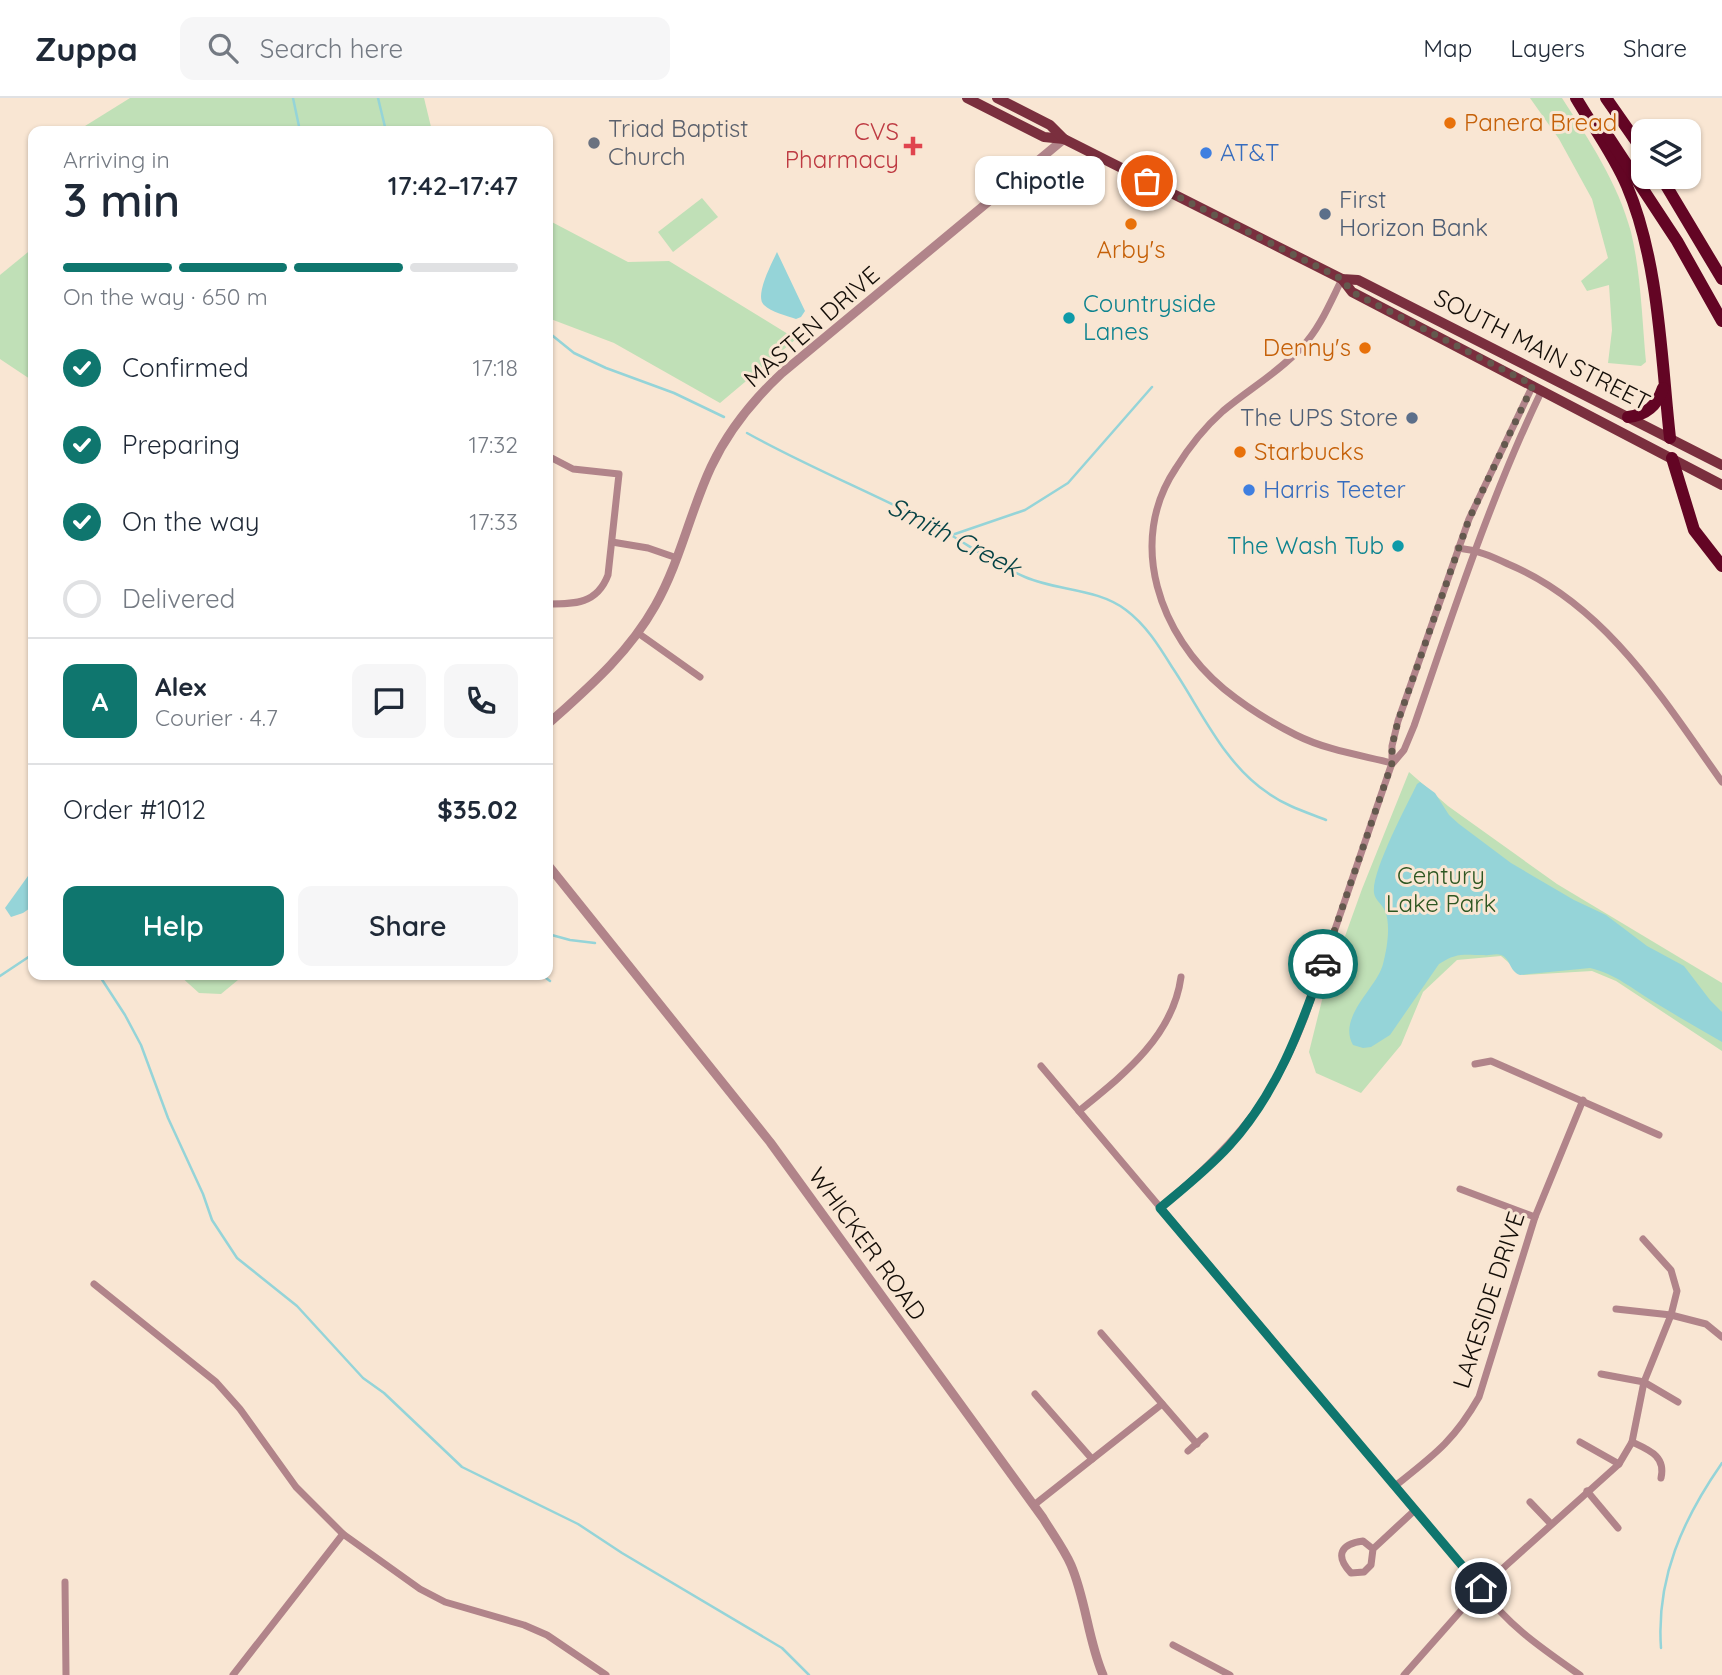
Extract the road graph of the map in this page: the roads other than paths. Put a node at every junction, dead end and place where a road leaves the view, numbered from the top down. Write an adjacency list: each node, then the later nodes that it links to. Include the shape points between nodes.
1 (967, 98): 7 (main road, SOUTH MAIN STREET, via 1044,136)
2 (997, 98): 7 (main road, SOUTH MAIN STREET, via 1050,125)
3 (1576, 98): 14 (highway, via 1631,198 1647,260)
4 (1582, 98): 13 (highway, via 1654,203)
5 (1606, 98): 6 (highway)
6 (1631, 134)
7 (1064, 139): 11 (main road, SOUTH MAIN STREET); 27 (street, MASTEN DRIVE, via 757,398 711,467)
8 (1669, 189): 9 (highway)
9 (1671, 192): 10 (highway); 12 (highway)
10 (1722, 263)
11 (1342, 279): 15 (main road, SOUTH MAIN STREET, via 1352,292); 16 (main road, SOUTH MAIN STREET, via 1358,280); 35 (street, via 1303,346 1217,416 1176,468 1156,513 1153,572 1170,622 1224,689 1307,740)
12 (1722, 279)
13 (1722, 321)
14 (1664, 385): 16 (highway, via 1654,406); 17 (highway)
15 (1538, 388): 18 (street); 19 (street); 20 (main road, SOUTH MAIN STREET)
16 (1628, 417): 17 (main road, SOUTH MAIN STREET)
17 (1670, 438): 20 (main road); 22 (main road, SOUTH MAIN STREET)
18 (1504, 442): 19 (street); 25 (street)
19 (1516, 449): 26 (street)
20 (1672, 458): 23 (main road, SOUTH MAIN STREET); 28 (highway, via 1694,530)
21 (553, 459): 24 (street, via 573,469 620,474)
22 (1722, 465)
23 (1722, 485)
24 (612, 542): 27 (street); 29 (street, via 608,575 599,592 577,604)
25 (1458, 548): 26 (street); 32 (street)
26 (1475, 550): 33 (street); 36 (street, via 1553,587 1598,621)
27 (677, 558): 30 (street, MASTEN DRIVE)
28 (1722, 566)
29 (553, 604)
30 (638, 633): 31 (street); 34 (street, MASTEN DRIVE, via 605,672)
31 (700, 677)
32 (1411, 685): 33 (street); 35 (street, via 1392,746)
33 (1426, 692): 35 (street, via 1404,750)
34 (553, 719)
35 (1392, 763): 45 (street, via 1305,1017 1278,1077 1229,1146)
36 (1722, 782)
37 (553, 871): 69 (street, WHICKER ROAD, via 770,1142)
38 (1181, 977): 42 (street, via 1177,999 1148,1048)
39 (1475, 1064): 41 (street, via 1491,1061)
40 (1041, 1066): 42 (street)
41 (1583, 1100): 43 (street); 46 (street, LAKESIDE DRIVE)
42 (1079, 1111): 45 (street)
43 (1658, 1135)
44 (1460, 1189): 46 (street)
45 (1160, 1208): 66 (street)
46 (1535, 1217): 66 (street, LAKESIDE DRIVE, via 1479,1397 1444,1447)
47 (1643, 1239): 50 (street, via 1674,1276 1677,1291)
48 (94, 1284): 73 (street, via 216,1381 296,1486)
49 (1616, 1309): 50 (street)
50 (1671, 1315): 52 (street, via 1706,1324); 54 (street)
51 (1101, 1333): 57 (street)
52 (1722, 1337)
53 (1601, 1374): 54 (street)
54 (1644, 1382): 56 (street); 60 (street)
55 (1035, 1394): 63 (street)
56 (1678, 1402)
57 (1162, 1404): 61 (street); 63 (street)
58 (1205, 1436): 61 (street)
59 (1580, 1442): 64 (street)
60 (1632, 1442): 64 (street); 65 (street, via 1658,1456)
61 (1197, 1444): 62 (street)
62 (1188, 1451)
63 (1092, 1459): 69 (street)
64 (1619, 1464): 67 (street)
65 (1661, 1478)
66 (1395, 1486): 70 (street)
67 (1587, 1490): 71 (street); 72 (street)
68 (1530, 1502): 71 (street)
69 (1034, 1505): 81 (street, WHICKER ROAD, via 1070,1563)
70 (1415, 1510): 74 (street); 76 (street)
71 (1551, 1524): 76 (street)
72 (1618, 1528)
73 (343, 1534): 79 (street); 80 (street, via 420,1589 445,1602 547,1635)
74 (1373, 1549): 74 (street, via 1371,1564 1364,1572 1351,1573 1344,1565 1341,1556 1351,1543 1363,1541)
75 (65, 1582): 78 (street)
76 (1481, 1588): 83 (street); 84 (street, via 1508,1621)
77 (1173, 1644): 82 (street)
78 (66, 1675)
79 (233, 1675)
80 (606, 1675)
81 (1103, 1675)
82 (1230, 1675)
83 (1404, 1675)
84 (1580, 1675)

